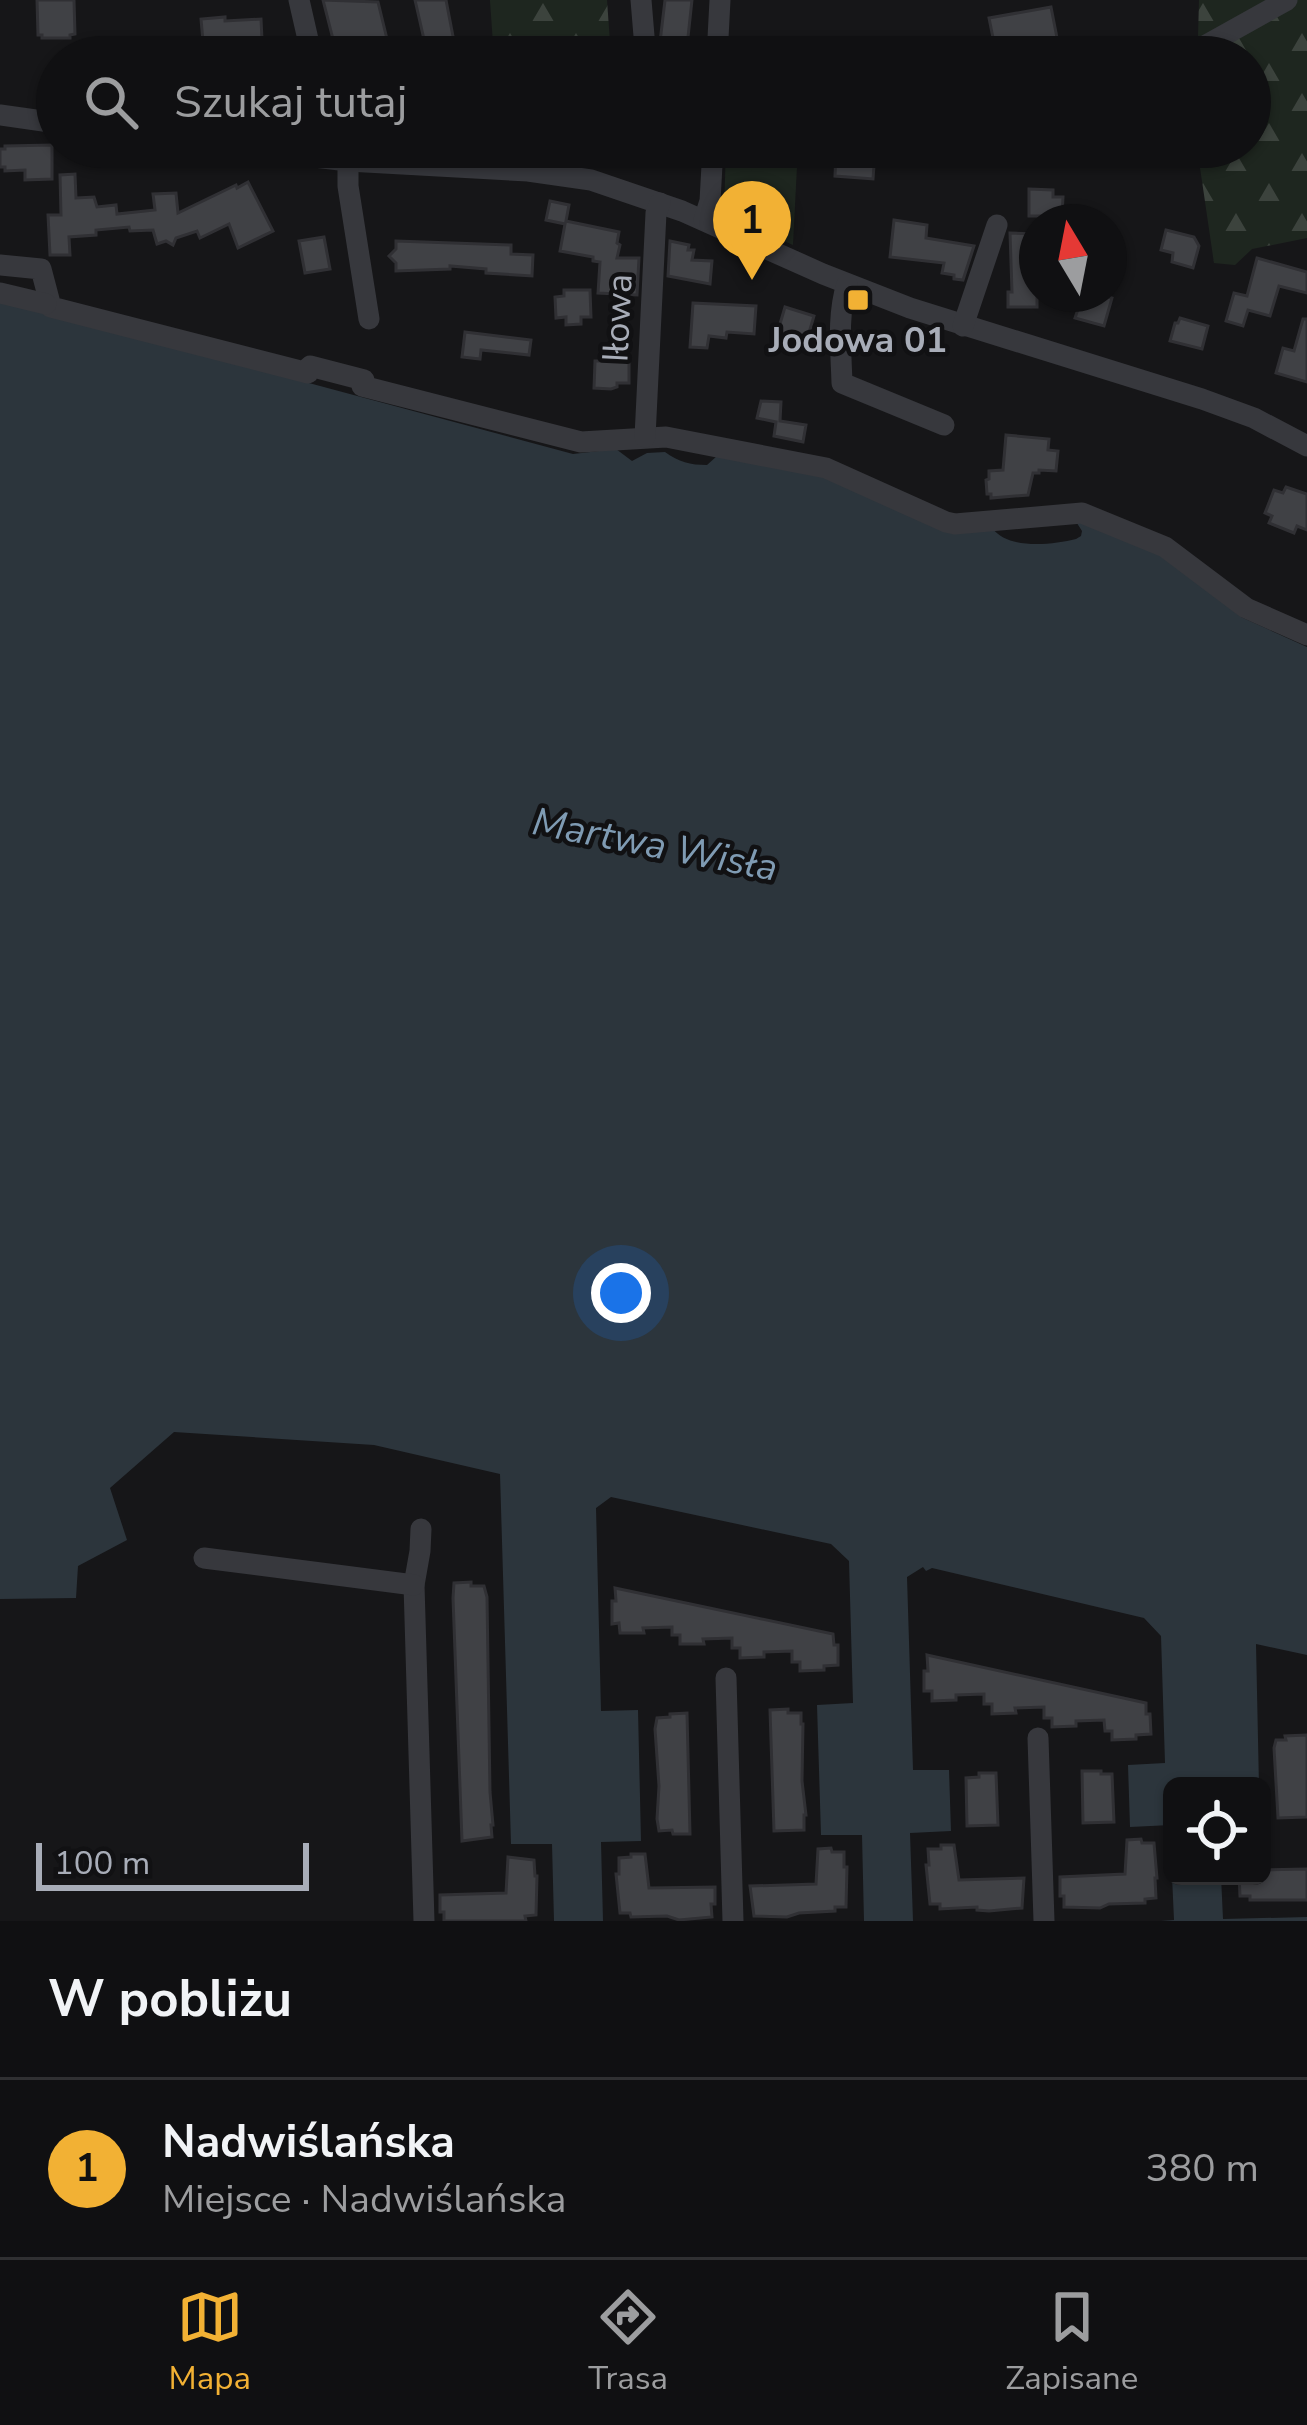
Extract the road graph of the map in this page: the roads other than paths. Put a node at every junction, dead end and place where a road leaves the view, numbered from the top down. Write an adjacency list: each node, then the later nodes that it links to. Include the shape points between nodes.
1 (299, 0): 5 (street)
2 (640, 0): 6 (street)
3 (720, 0): 7 (street)
4 (1287, 0): 8 (street)
5 (307, 36)
6 (644, 36)
7 (718, 36)
8 (1223, 36)
9 (0, 115): 10 (street)
10 (36, 120)
11 (342, 168): 21 (street)
12 (490, 168): 14 (street, via 591,180)
13 (711, 168): 15 (street)
14 (660, 202): 15 (street); 24 (street, Iłowa)
15 (704, 220): 18 (street)
16 (997, 225): 22 (street)
17 (0, 265): 24 (street, via 41,269 51,307 308,373 310,366 581,442)
18 (848, 284): 22 (street); 23 (street, via 842,383)
19 (0, 292): 20 (street)
20 (46, 304)
21 (370, 319)
22 (963, 326): 25 (street, via 1202,399)
23 (944, 424)
24 (645, 437): 26 (street, via 826,468 946,523 1082,513 1165,547 1246,608)
25 (1307, 446)
26 (1307, 635)
27 (421, 1529): 29 (street)
28 (204, 1558): 29 (street)
29 (414, 1585): 32 (street)
30 (725, 1678): 33 (street)
31 (1038, 1738): 34 (street)
32 (424, 1921)
33 (733, 1921)
34 (1044, 1921)

